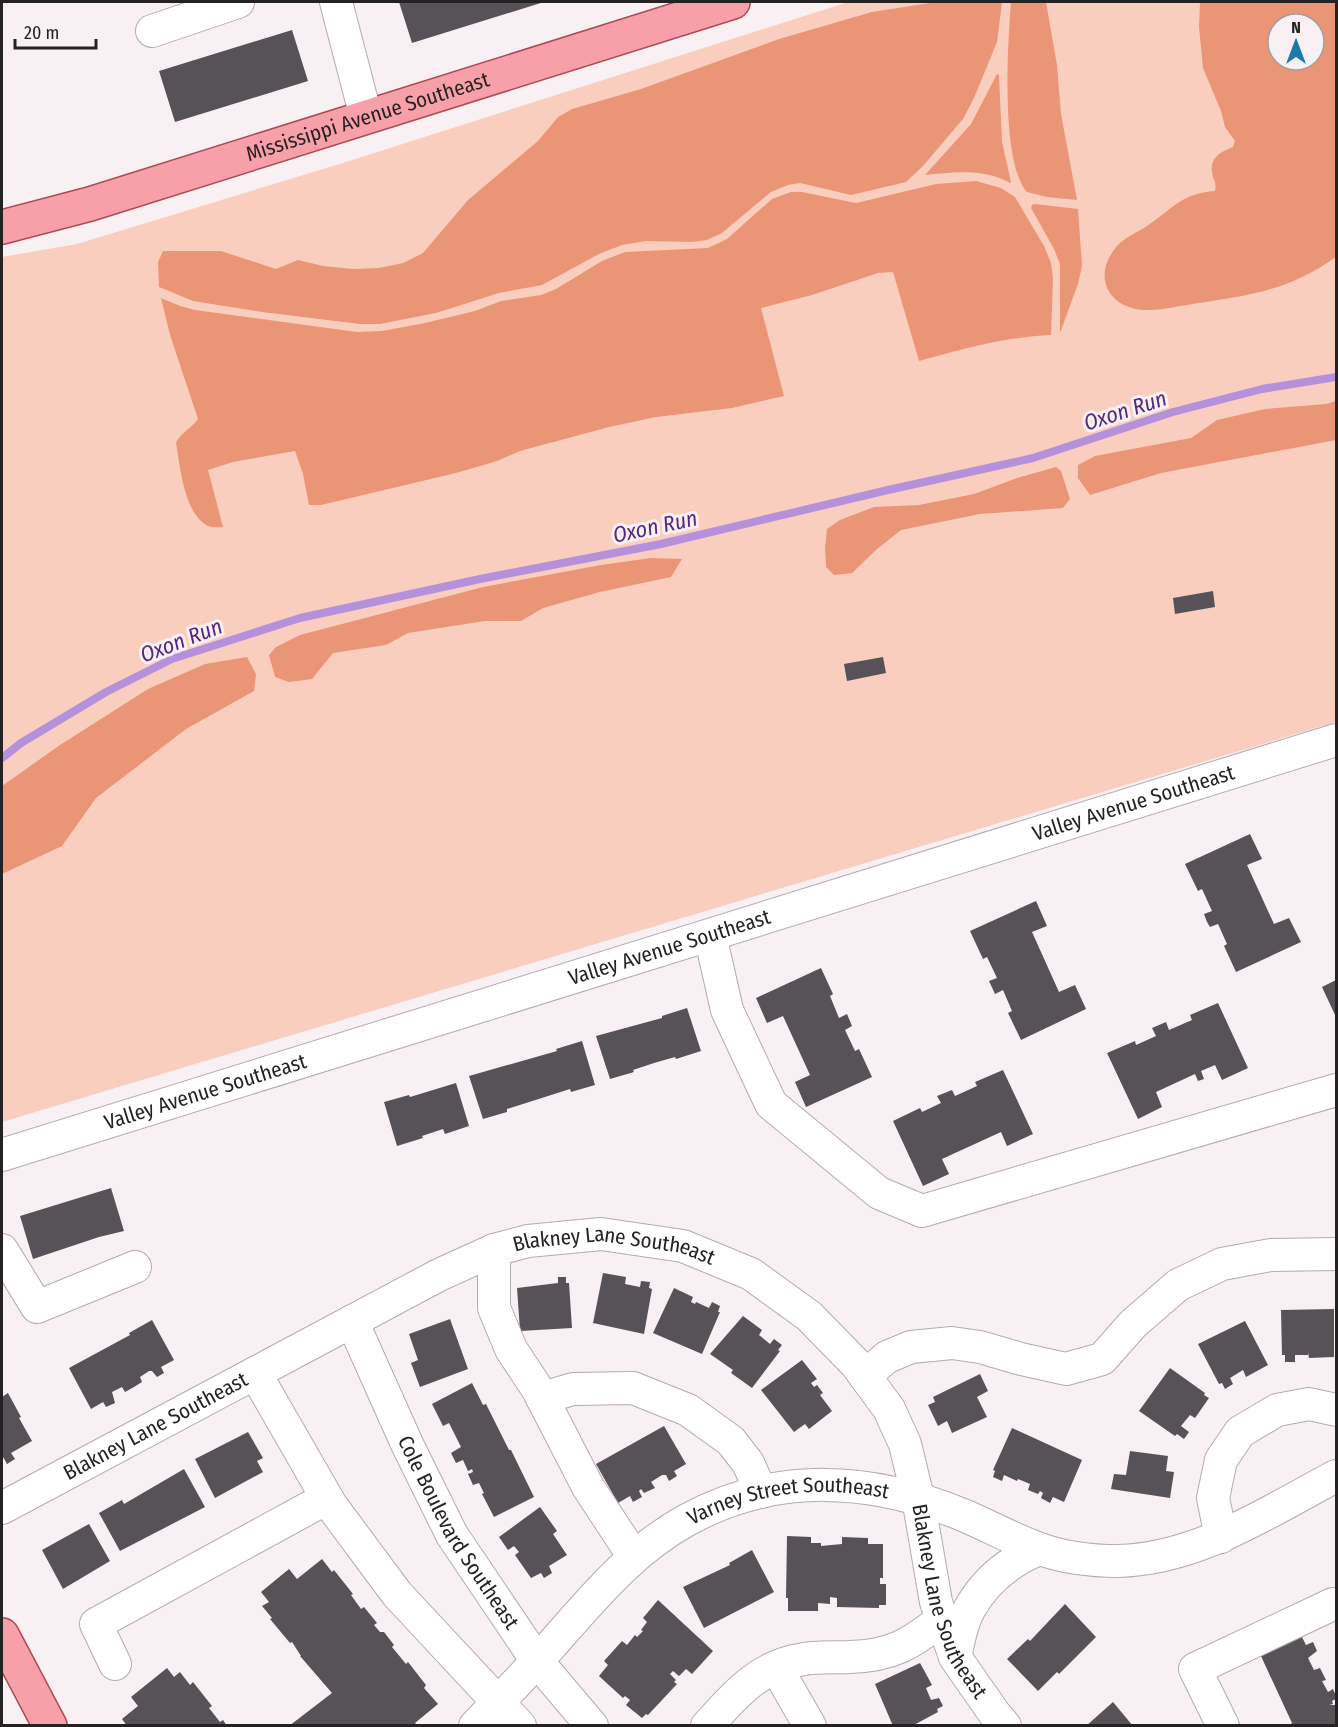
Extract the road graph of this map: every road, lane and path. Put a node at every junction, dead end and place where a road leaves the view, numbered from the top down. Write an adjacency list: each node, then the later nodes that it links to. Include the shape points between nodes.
1 (238, 2): 4 (street)
2 (336, 2): 6 (street)
3 (733, 2): 6 (main road, Mississippi Avenue Southeast)
4 (177, 11): 5 (street)
5 (152, 32)
6 (366, 117): 7 (main road, Mississippi Avenue Southeast, via 90,204)
7 (2, 227)
8 (1336, 740): 9 (street, Valley Avenue Southeast)
9 (711, 935): 10 (street, via 727,1010 771,1104 879,1193 922,1211); 11 (street, Valley Avenue Southeast)
10 (1336, 1090)
11 (2, 1155)
12 (2, 1250): 15 (street, via 37,1307)
13 (494, 1250): 16 (street, Blakney Lane Southeast); 18 (street, Blakney Lane Southeast, via 528,1241 601,1234 683,1246 751,1274 809,1316); 19 (street, via 495,1308 511,1349)
14 (1336, 1254): 18 (street, via 1271,1255 1222,1264 1178,1285 1133,1324 1102,1359 1066,1369 952,1343 911,1347 887,1357)
15 (135, 1267)
16 (352, 1321): 17 (street, Blakney Lane Southeast); 33 (street, Cole Boulevard Southeast, via 452,1535)
17 (255, 1373): 23 (street); 25 (street, Blakney Lane Southeast)
18 (865, 1376): 24 (street, Blakney Lane Southeast, via 889,1409 905,1444)
19 (542, 1398): 22 (street, via 573,1389 633,1388 688,1410 731,1441 748,1463); 28 (street, via 588,1487)
20 (1336, 1410): 26 (street, via 1309,1404 1277,1410 1240,1432 1221,1460 1213,1498)
21 (1336, 1476): 26 (street, Varney Street Southeast)
22 (762, 1492): 24 (street, Varney Street Southeast, via 802,1486 857,1486); 28 (street, Varney Street Southeast, via 688,1519)
23 (327, 1498): 34 (street, via 96,1624); 36 (street, via 397,1594)
24 (918, 1498): 27 (street, Varney Street Southeast); 30 (street, Blakney Lane Southeast)
25 (2, 1508)
26 (1221, 1537): 27 (street, Varney Street Southeast, via 1151,1558 1119,1561 1073,1558)
27 (1040, 1549): 32 (street, via 998,1572 969,1608)
28 (634, 1557): 33 (street, Varney Street Southeast)
29 (1335, 1607): 44 (street, via 1195,1669)
30 (942, 1619): 32 (street, Blakney Lane Southeast); 35 (street, via 916,1640 888,1652 798,1660)
31 (2, 1635): 37 (main road)
32 (955, 1657): 43 (street, Blakney Lane Southeast)
33 (537, 1661): 36 (street, Varney Street Southeast); 40 (street, Cole Boulevard Southeast)
34 (115, 1664)
35 (776, 1667): 41 (street, via 748,1682); 42 (street)
36 (497, 1703): 38 (street, Varney Street Southeast); 39 (street)
37 (50, 1725)
38 (475, 1725)
39 (520, 1725)
40 (592, 1725)
41 (707, 1725)
42 (810, 1725)
43 (1005, 1725)
44 (1223, 1725)

